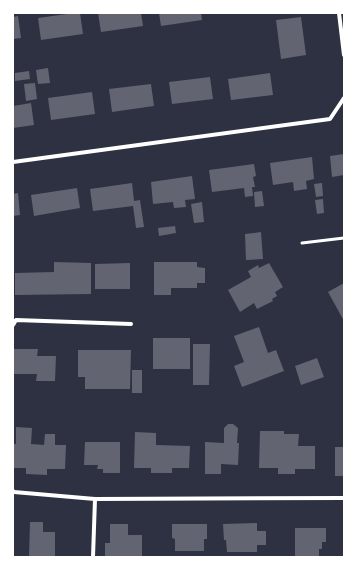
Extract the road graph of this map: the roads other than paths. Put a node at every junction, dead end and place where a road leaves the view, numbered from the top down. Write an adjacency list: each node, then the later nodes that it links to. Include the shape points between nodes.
1 (338, 13): 2 (street)
2 (344, 55)
3 (344, 98): 4 (street, via 330,119)
4 (13, 162)
5 (344, 238): 6 (lane)
6 (302, 243)
7 (131, 324): 8 (street, via 16,320)
8 (13, 325)
9 (13, 491): 11 (street)
10 (344, 498): 11 (street)
11 (95, 499): 12 (street)
12 (93, 557)

